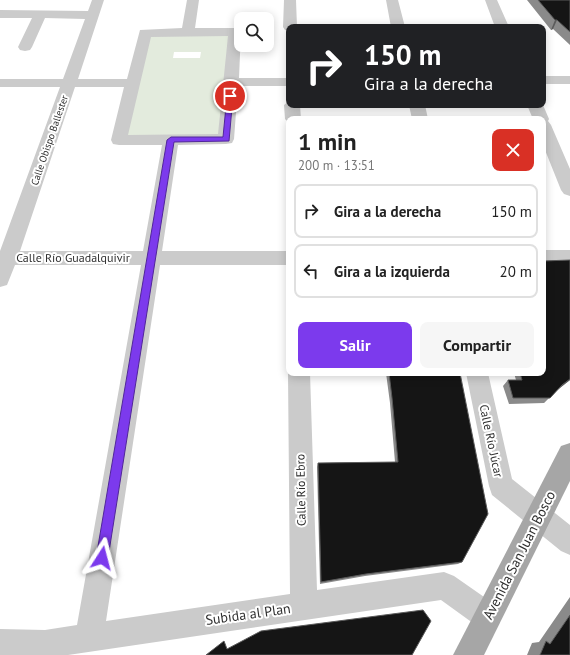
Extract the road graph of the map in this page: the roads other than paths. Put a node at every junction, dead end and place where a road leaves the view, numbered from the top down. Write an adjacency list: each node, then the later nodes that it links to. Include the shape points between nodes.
1 (193, 0): 11 (street)
2 (290, 0): 8 (street)
3 (392, 0): 9 (street)
4 (491, 0): 10 (street)
5 (95, 7): 7 (street); 18 (street, Calle Obispo Ballester)
6 (0, 14): 7 (street)
7 (40, 14): 12 (street)
8 (290, 24)
9 (397, 24)
10 (501, 24)
11 (188, 32): 15 (street, via 235,32); 19 (street, via 145,33)
12 (24, 47)
13 (546, 80): 14 (street)
14 (570, 80)
15 (231, 82): 16 (street); 21 (street, via 226,140)
16 (286, 82)
17 (0, 83): 18 (street)
18 (69, 83): 19 (street); 26 (street, Calle Obispo Ballester)
19 (133, 83): 21 (street, via 118,140)
20 (546, 131): 22 (street)
21 (171, 140): 27 (street)
22 (565, 166): 23 (street)
23 (570, 190)
24 (546, 257): 25 (street)
25 (570, 257)
26 (4, 258): 27 (street, Calle Río Guadalquivir); 29 (street, Calle Obispo Ballester)
27 (151, 258): 28 (street, Calle Río Guadalquivir); 37 (street)
28 (286, 258)
29 (0, 280)
30 (299, 376): 35 (street, Calle Río Ebro)
31 (478, 376): 33 (street, Calle Río Júcar, via 501,486)
32 (570, 455): 33 (main road, Avenida San Juan Bosco)
33 (538, 516): 34 (street, Calle Río Júcar); 36 (main road, Avenida San Juan Bosco)
34 (570, 542)
35 (304, 607): 36 (street, Subida al Plan, via 444,586); 37 (street, Subida al Plan)
36 (487, 616): 40 (main road, Avenida San Juan Bosco)
37 (89, 637): 39 (street, Subida al Plan)
38 (0, 643): 39 (street, Subida al Plan)
39 (46, 649)
40 (468, 655)

